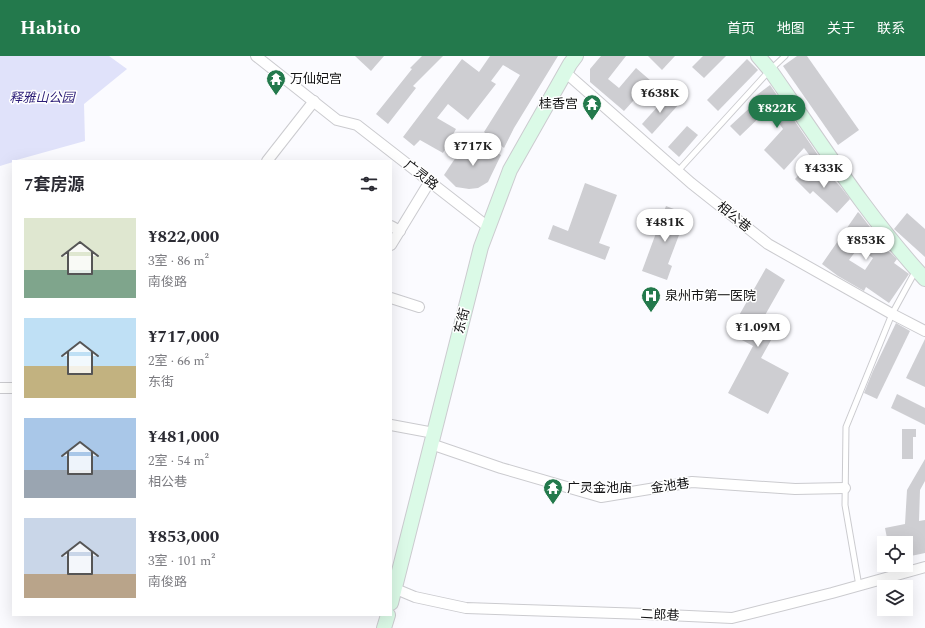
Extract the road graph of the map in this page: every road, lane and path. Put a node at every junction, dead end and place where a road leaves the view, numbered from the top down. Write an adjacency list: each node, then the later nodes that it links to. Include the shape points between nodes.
1 (256, 56): 8 (street, 广灵路)
2 (571, 56): 12 (main road, 东街, via 545,93 499,182)
3 (576, 56): 7 (main road, 东街)
4 (758, 56): 6 (main road)
5 (785, 56): 6 (lane)
6 (770, 70): 10 (lane); 15 (main road, via 838,169)
7 (565, 72): 10 (street, 相公巷); 12 (main road, 东街, via 510,170)
8 (314, 101): 9 (street); 11 (street, 广灵路, via 337,120 357,125)
9 (268, 160)
10 (678, 170): 18 (street, 相公巷, via 768,244)
11 (430, 181): 12 (street, 广灵路); 13 (street)
12 (485, 224): 23 (main road, 东街)
13 (395, 228): 14 (street)
14 (392, 241)
15 (921, 274): 18 (lane)
16 (392, 298): 17 (street)
17 (419, 307)
18 (892, 314): 19 (street, 相公巷); 24 (lane, via 846,427)
19 (925, 330)
20 (0, 388): 21 (street)
21 (12, 388)
22 (392, 425): 23 (street, 金池巷)
23 (430, 436): 24 (street, 金池巷, via 501,468 601,497 692,482 795,489); 25 (main road, 东街); 28 (main road, 东街)
24 (845, 488): 27 (lane, via 845,504)
25 (392, 562)
26 (925, 567): 27 (street, 二郎巷)
27 (859, 586): 28 (street, 二郎巷, via 732,618 466,608 415,597)
28 (393, 587)
29 (378, 616): 31 (main road)
30 (388, 616): 32 (main road)
31 (375, 628)
32 (384, 628)

